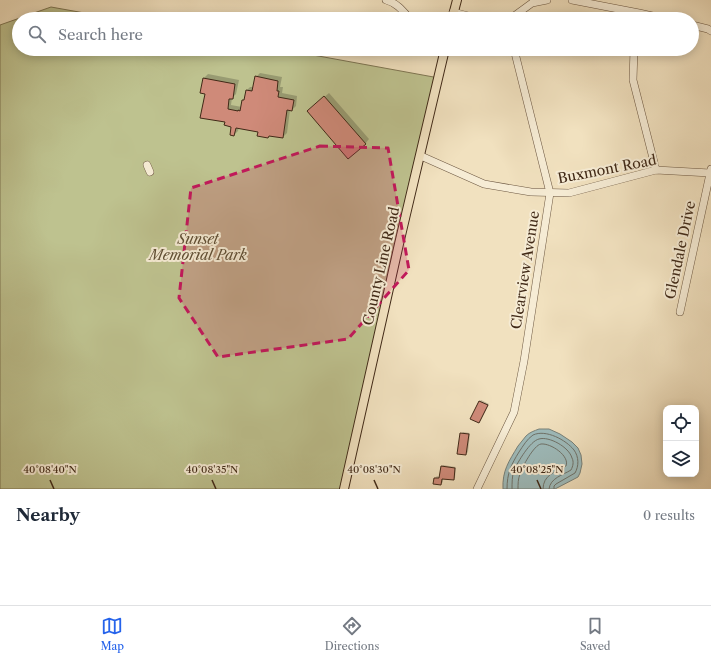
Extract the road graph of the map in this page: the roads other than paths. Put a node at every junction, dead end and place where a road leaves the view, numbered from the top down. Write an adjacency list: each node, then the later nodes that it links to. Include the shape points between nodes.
1 (386, 0): 5 (street)
2 (457, 0): 6 (main road)
3 (547, 0): 7 (street, via 532,2)
4 (572, 0): 8 (street)
5 (404, 12)
6 (453, 12)
7 (519, 12)
8 (622, 12)
9 (699, 27): 10 (street)
10 (711, 31)
11 (444, 56): 14 (main road, County Line Road)
12 (516, 56): 19 (street, Clearview Avenue)
13 (634, 56): 16 (street, via 633,80)
14 (421, 156): 19 (street, Buxmont Road, via 484,184); 21 (main road, County Line Road)
15 (147, 165): 18 (street)
16 (656, 170): 17 (street, Buxmont Road); 19 (street, Buxmont Road, via 569,192)
17 (710, 171): 20 (street, Glendale Drive)
18 (150, 172)
19 (550, 193): 22 (street, Clearview Avenue, via 514,412)
20 (680, 312)
21 (344, 489)
22 (477, 489)

